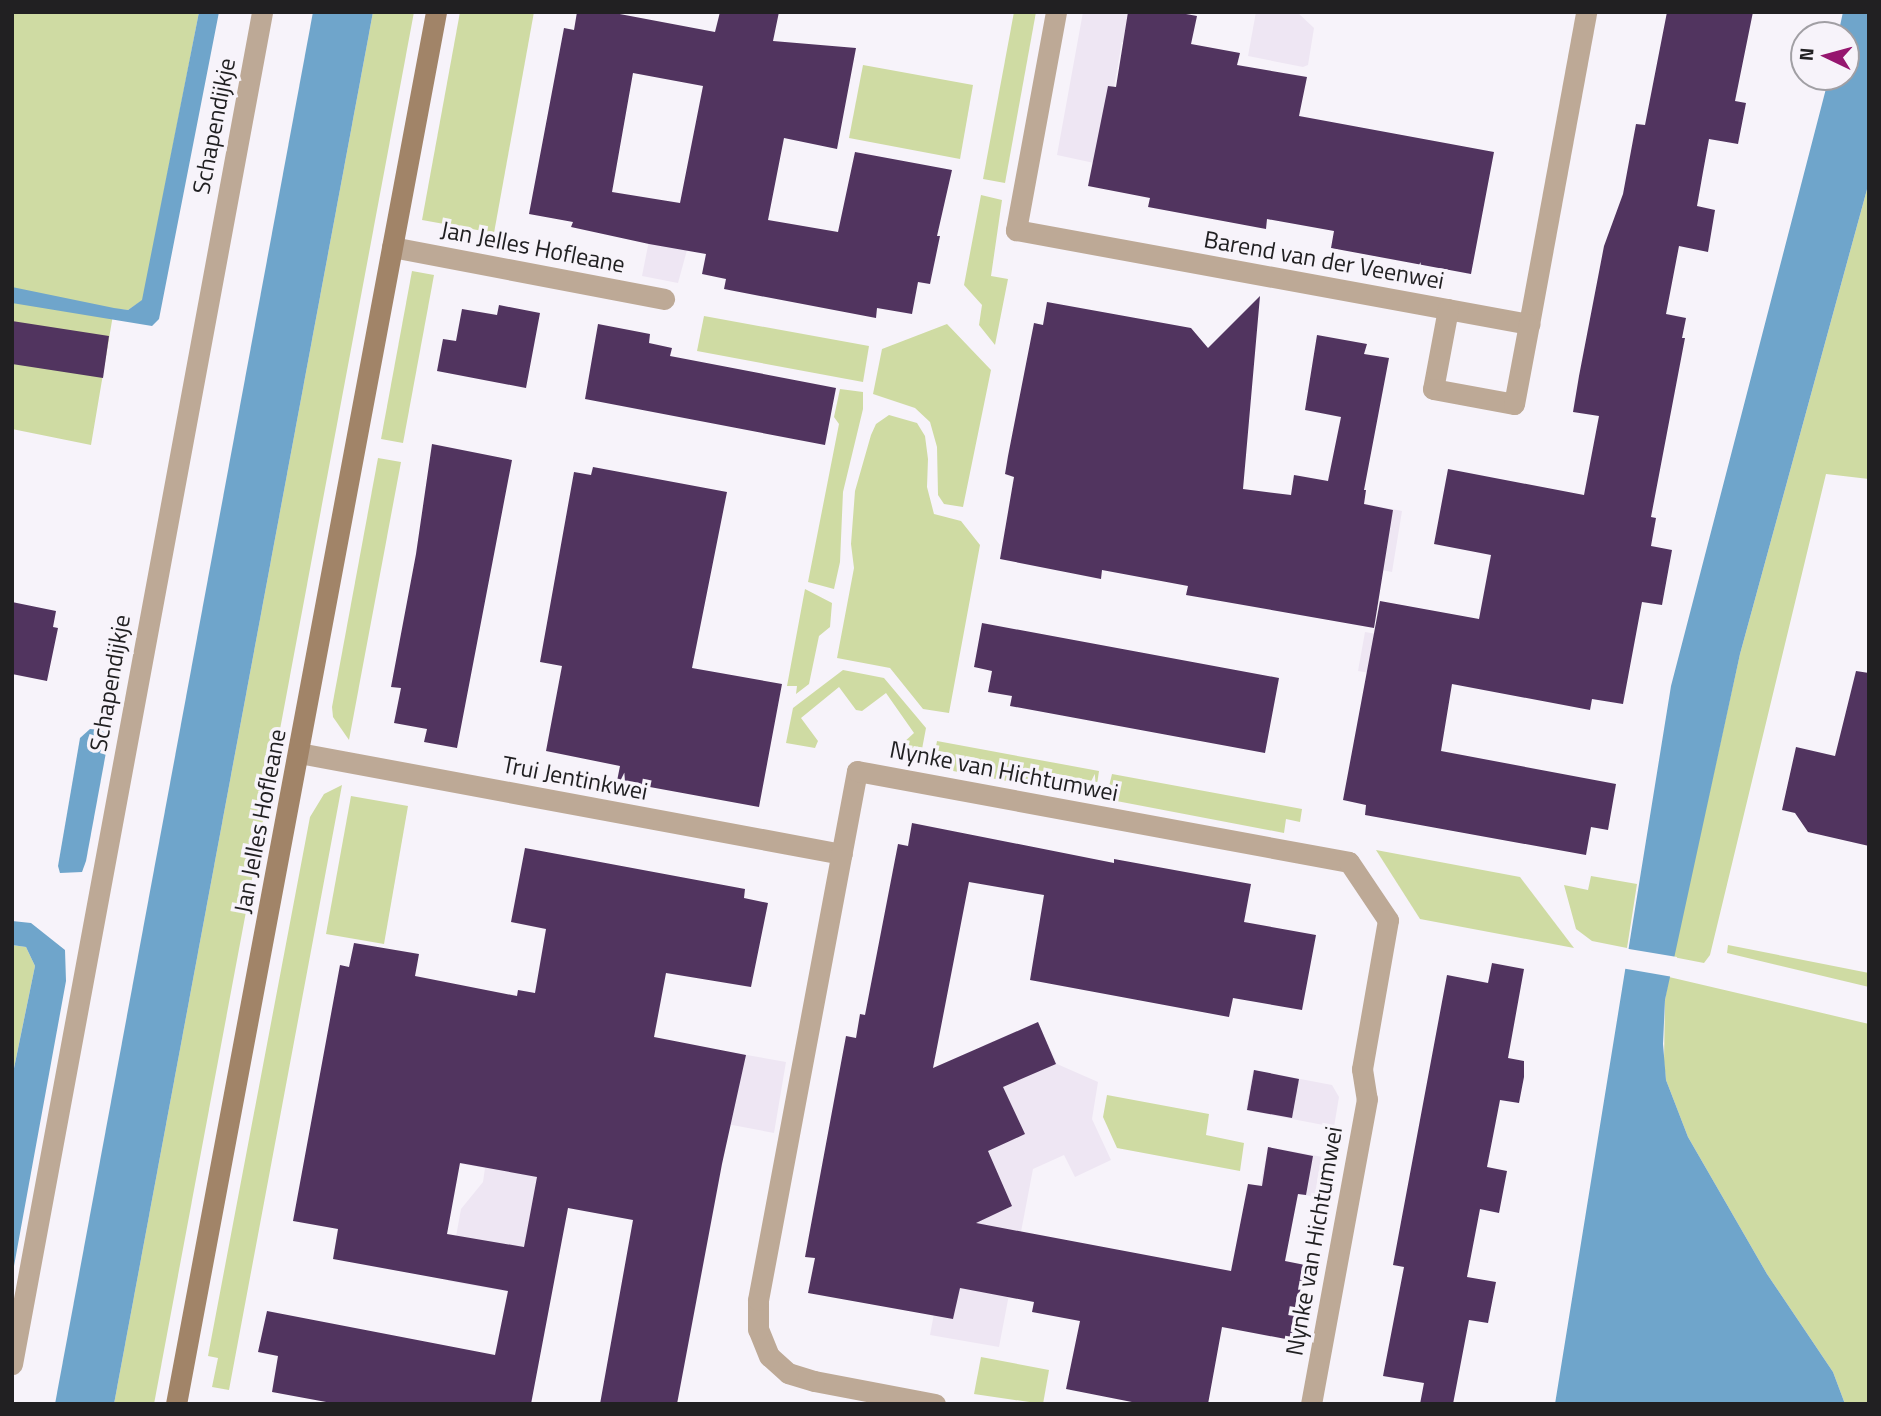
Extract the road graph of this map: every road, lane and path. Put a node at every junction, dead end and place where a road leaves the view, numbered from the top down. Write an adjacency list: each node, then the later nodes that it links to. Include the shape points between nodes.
1 (262, 12): 11 (street, Schapendijkje)
2 (436, 12): 5 (street, Jan Jelles Hofleane)
3 (1056, 12): 7 (street, Barend van der Veenwei, via 1016,230)
4 (1586, 12): 8 (street)
5 (392, 247): 6 (street, Jan Jelles Hofleane); 9 (street, Jan Jelles Hofleane)
6 (664, 299)
7 (1448, 309): 8 (street, Barend van der Veenwei); 8 (street, via 1433,389 1514,404)
8 (1529, 324)
9 (299, 752): 10 (street, Trui Jentinkwei); 12 (street, Jan Jelles Hofleane)
10 (842, 854): 13 (street, Nynke van Hichtumwei, via 758,1300 758,1329 769,1356 789,1373); 14 (street, Nynke van Hichtumwei, via 857,771 1349,862 1388,920 1362,1069 1367,1099)
11 (12, 1364)
12 (176, 1404)
13 (935, 1404)
14 (1311, 1404)

